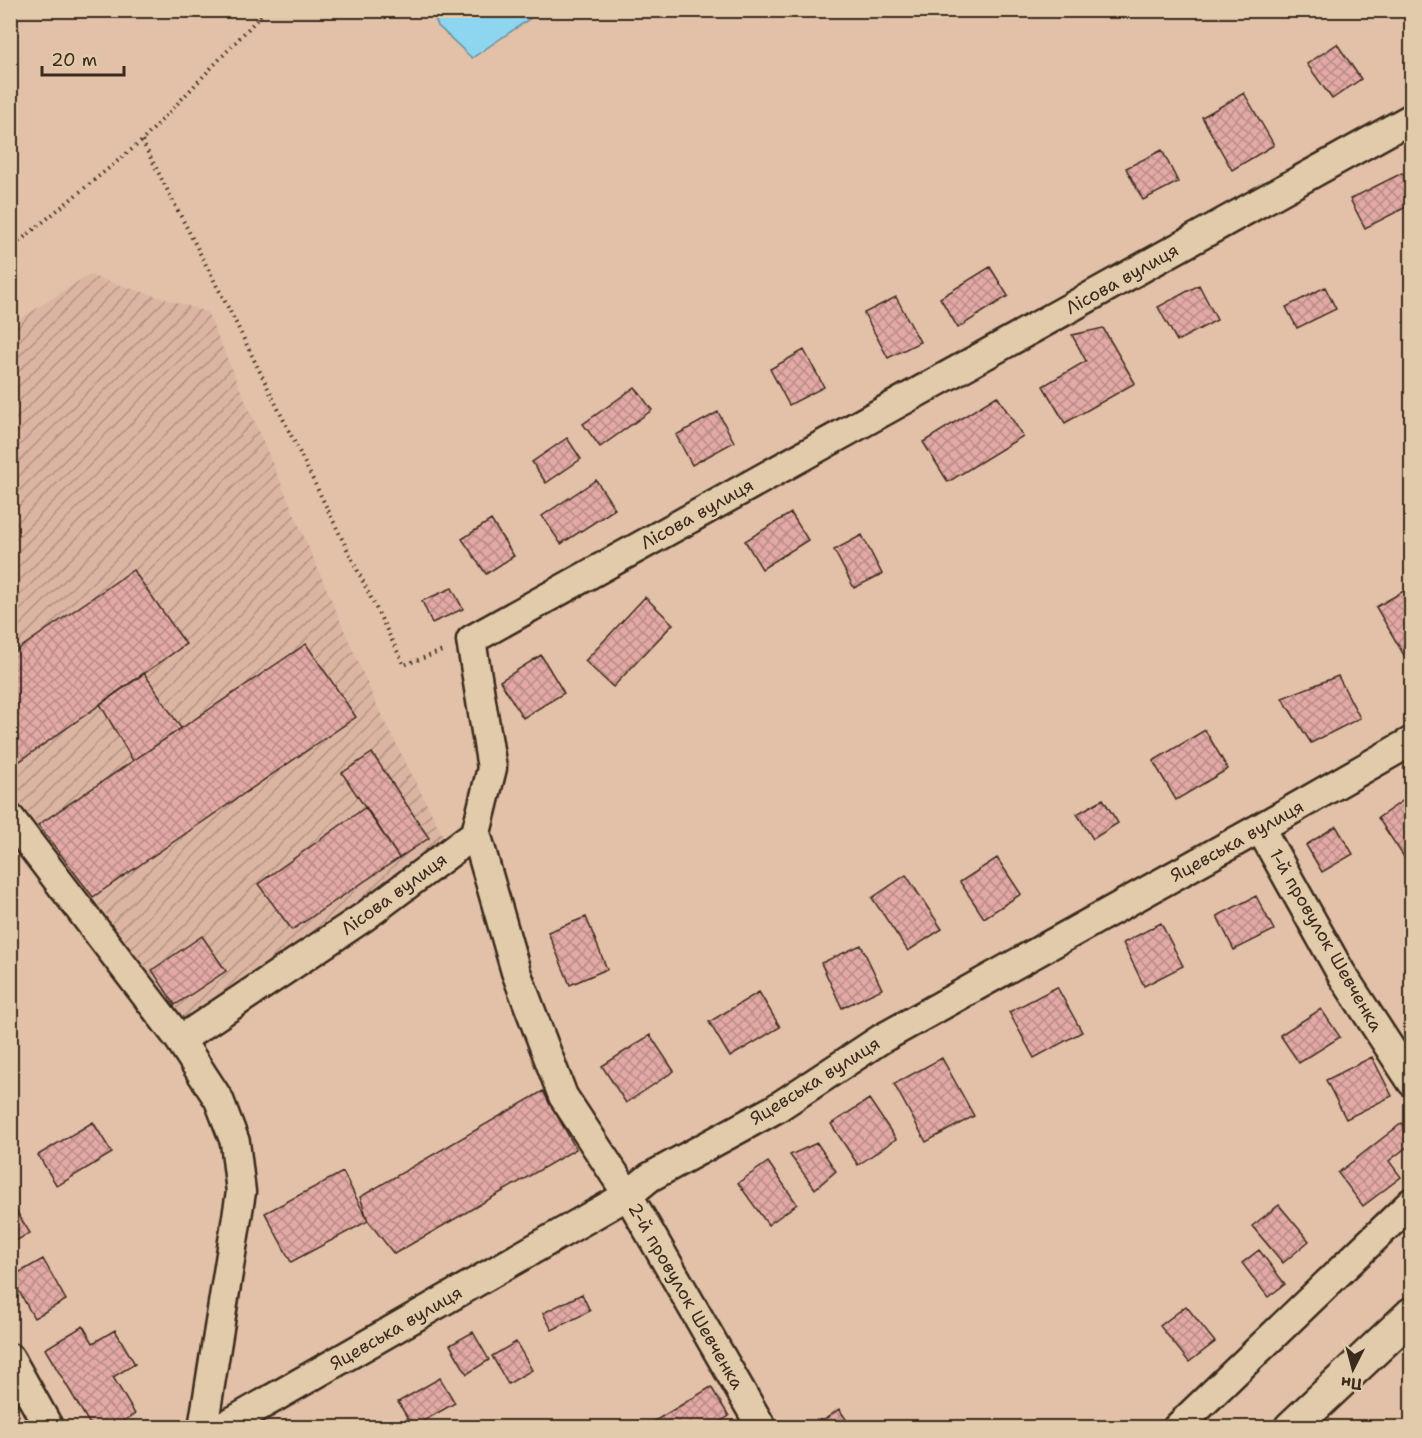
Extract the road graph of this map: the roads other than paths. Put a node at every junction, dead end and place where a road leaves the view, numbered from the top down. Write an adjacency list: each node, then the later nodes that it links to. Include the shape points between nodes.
1 (1412, 118): 5 (street, Лісова вулиця, via 471,640 492,768)
2 (1412, 741): 4 (street, Яцевська вулиця)
3 (10, 818): 6 (street)
4 (1260, 828): 7 (street, 1-й провулок Шевченка, via 1341,973); 8 (street, Яцевська вулиця, via 881,1039 774,1109 650,1177)
5 (476, 833): 6 (street, Лісова вулиця, via 364,917); 8 (street, 2-й провулок Шевченка, via 516,972 563,1096)
6 (180, 1040): 13 (street, via 219,1101 234,1142 241,1192)
7 (1412, 1082)
8 (628, 1195): 14 (street, Яцевська вулиця); 15 (street, 2-й провулок Шевченка)
9 (1412, 1202): 16 (street)
10 (1412, 1314): 17 (main road)
11 (10, 1358): 12 (street)
12 (49, 1428)
13 (203, 1428)
14 (221, 1428)
15 (762, 1428)
16 (1177, 1428)
17 (1291, 1428)

